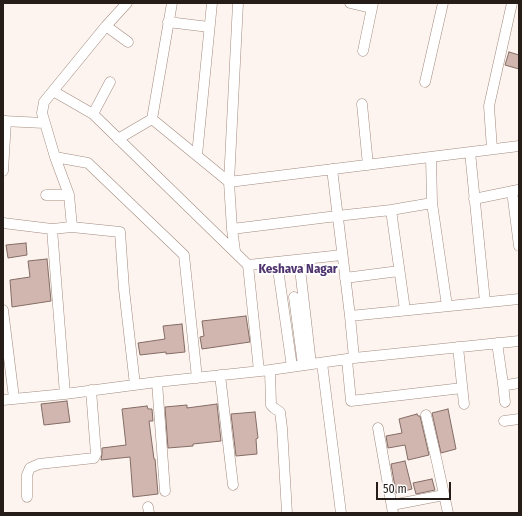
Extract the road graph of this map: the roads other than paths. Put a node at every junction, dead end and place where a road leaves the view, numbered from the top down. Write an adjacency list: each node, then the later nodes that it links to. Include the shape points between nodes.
1 (127, 3): 10 (street)
2 (172, 3): 9 (street)
3 (212, 3): 11 (street)
4 (238, 3): 32 (street)
5 (350, 3): 8 (street)
6 (443, 3): 15 (street)
7 (512, 3): 24 (street, via 489,106)
8 (372, 6): 13 (street)
9 (168, 22): 11 (street); 19 (street)
10 (106, 26): 12 (street); 16 (street)
11 (209, 26): 26 (street)
12 (128, 42)
13 (363, 52)
14 (110, 82): 18 (street)
15 (425, 82)
16 (53, 91): 18 (street); 21 (street, via 44,102)
17 (362, 104): 29 (street)
18 (93, 114): 22 (street)
19 (152, 119): 22 (street); 26 (street)
20 (4, 121): 21 (street); 31 (street)
21 (44, 123): 27 (street)
22 (118, 139): 45 (street)
23 (519, 146): 24 (street)
24 (492, 150): 25 (street)
25 (470, 152): 28 (street); 36 (street)
26 (197, 155): 32 (street)
27 (55, 157): 35 (street); 70 (street, via 88,163 184,255)
28 (431, 157): 29 (street); 37 (street)
29 (368, 165): 30 (street)
30 (332, 169): 32 (street); 39 (street)
31 (3, 171)
32 (229, 182): 43 (street)
33 (516, 190): 36 (street); 44 (street)
34 (46, 195): 35 (street)
35 (69, 196): 41 (street)
36 (474, 199): 54 (street)
37 (432, 203): 38 (street); 55 (street)
38 (391, 210): 39 (street); 50 (street)
39 (337, 216): 43 (street); 46 (street)
40 (3, 223): 42 (street)
41 (72, 227): 42 (street); 72 (street, via 120,232)
42 (52, 228): 77 (street)
43 (232, 229): 45 (street)
44 (519, 246)
45 (235, 251): 49 (street)
46 (342, 255): 47 (street); 51 (street)
47 (299, 260): 48 (street); 65 (street)
48 (277, 262): 49 (street); 66 (street)
49 (248, 265): 68 (street)
50 (399, 271): 51 (street); 57 (street)
51 (345, 278): 58 (street)
52 (294, 297): 65 (street)
53 (519, 299): 54 (street)
54 (485, 302): 55 (street)
55 (447, 306): 57 (street)
56 (3, 310): 59 (street)
57 (405, 310): 58 (street)
58 (350, 316): 63 (street)
59 (4, 334): 78 (street)
60 (519, 341): 61 (street)
61 (497, 343): 62 (street); 73 (street)
62 (458, 347): 63 (street); 75 (street)
63 (351, 359): 64 (street); 75 (street, via 352,400)
64 (322, 363): 65 (street); 92 (street)
65 (307, 365): 66 (street)
66 (292, 367): 67 (street)
67 (270, 370): 68 (street); 91 (street, via 271,405 280,412 282,428)
68 (259, 371): 69 (street)
69 (220, 376): 70 (street); 86 (street)
70 (197, 378): 71 (street)
71 (157, 382): 72 (street); 87 (street)
72 (135, 384): 76 (street)
73 (503, 384): 74 (street); 80 (street)
74 (519, 384)
75 (462, 388): 81 (street)
76 (91, 390): 77 (street); 89 (street, via 96,454 94,458 39,464 30,468 27,475)
77 (65, 394): 78 (street)
78 (14, 398): 79 (street)
79 (3, 400)
80 (506, 402)
81 (464, 404)
82 (426, 415): 88 (street)
83 (519, 419): 84 (street)
84 (504, 422)
85 (378, 428): 90 (street)
86 (233, 485)
87 (165, 491)
88 (444, 495): 90 (street); 93 (street)
89 (27, 497)
90 (392, 509)
91 (287, 513)
92 (341, 513)
93 (448, 513)

